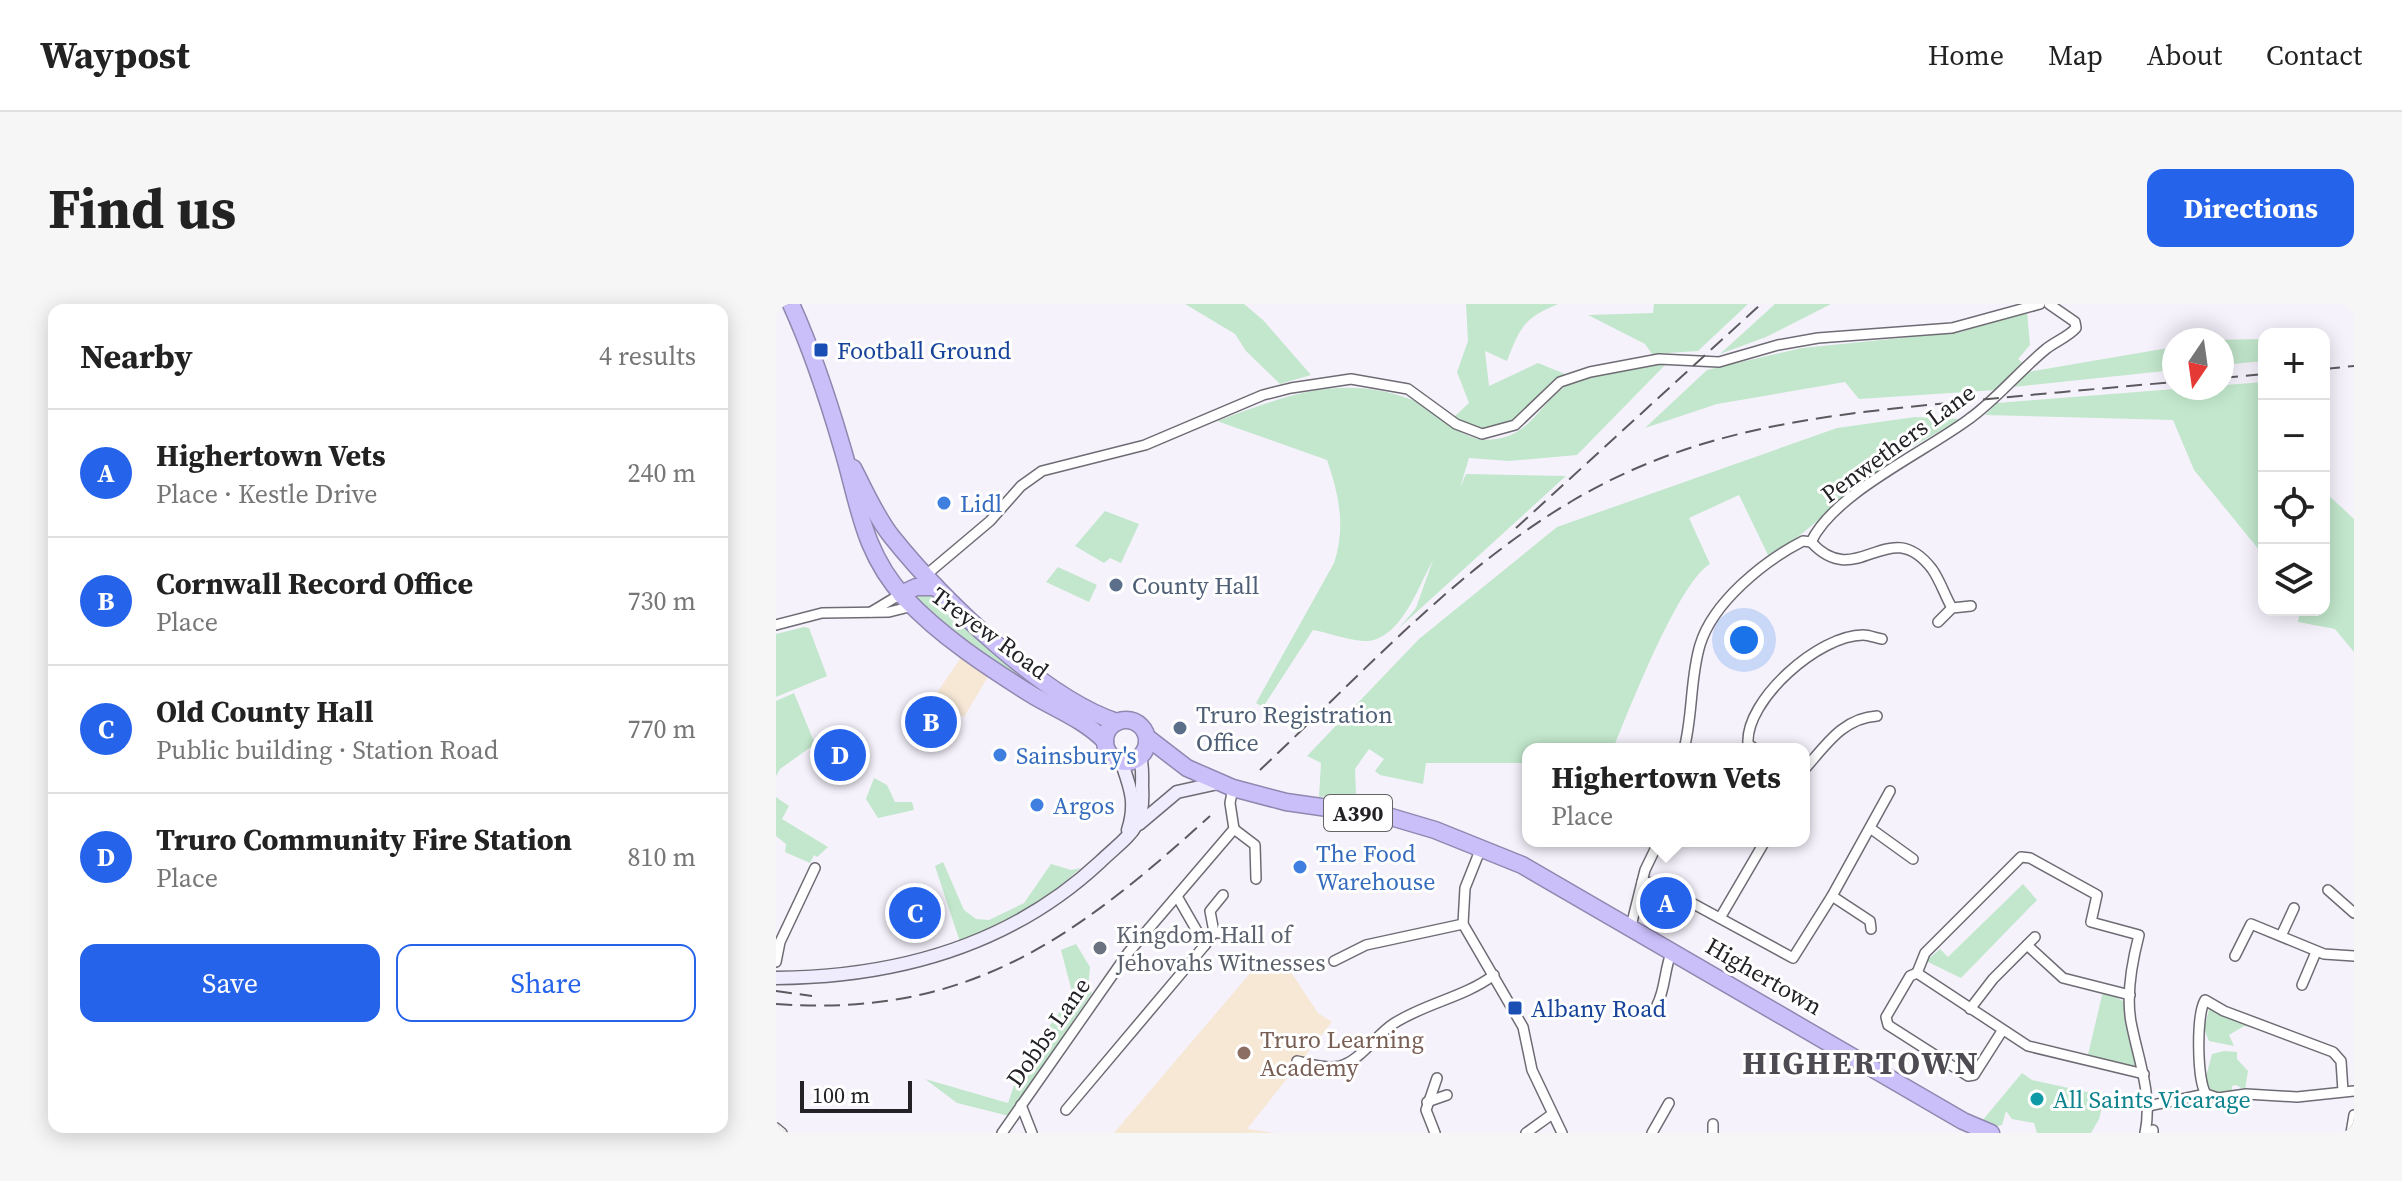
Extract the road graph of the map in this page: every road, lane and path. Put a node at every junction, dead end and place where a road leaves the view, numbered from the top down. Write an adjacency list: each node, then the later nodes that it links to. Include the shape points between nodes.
1 (791, 304): 4 (highway, Treyew Road)
2 (2040, 304): 6 (street, via 1952,328 1818,338 1719,362 1659,359 1590,372 1560,382 1515,425 1482,434 1456,424 1408,389 1351,379 1291,388 1145,445 1042,471)
3 (2049, 304): 5 (street, Penwethers Lane, via 2075,322 2071,334 2047,348 1968,420 1877,477 1817,529)
4 (843, 449): 6 (highway, Treyew Road, via 880,520); 6 (highway, Treyew Road, via 863,533)
5 (1811, 542): 10 (street, via 1823,555 1848,562 1886,548 1905,548 1934,571); 18 (street, Penwethers Lane, via 1803,541 1761,566 1709,624 1700,644)
6 (924, 581): 7 (highway, Treyew Road); 9 (street); 9 (street); 15 (highway, Treyew Road, via 1061,692)
7 (913, 606): 9 (street); 17 (highway, Treyew Road, via 1007,677 1083,721)
8 (1971, 606): 10 (street)
9 (875, 608): 12 (street, via 822,613)
10 (1952, 608): 11 (street)
11 (1938, 622)
12 (776, 625)
13 (1882, 639): 19 (street, via 1862,635 1807,656 1762,700 1747,728)
14 (1877, 716): 22 (street, via 1844,725)
15 (1117, 722): 16 (highway, via 1135,722); 17 (highway)
16 (1148, 738): 20 (highway); 23 (highway, Highertown / A390, via 1176,761)
17 (1105, 741): 21 (highway)
18 (1685, 743)
19 (1748, 743)
20 (1140, 756): 21 (highway); 23 (highway, Highertown / A390); 25 (street)
21 (1121, 761): 28 (street, via 1133,804)
22 (1810, 763)
23 (1226, 785): 25 (street, via 1177,792); 27 (street); 31 (highway, Highertown / A390, via 1286,802 1391,817)
24 (1890, 791): 26 (street)
25 (1139, 824): 28 (street)
26 (1870, 828): 32 (street); 38 (street)
27 (1234, 829): 34 (street, via 1255,845); 39 (street, Dobbs Lane)
28 (1121, 844): 60 (street, via 1050,902 985,939 892,968)
29 (1657, 847): 35 (street)
30 (1761, 847): 42 (street)
31 (1481, 848): 43 (street, via 1465,888); 44 (highway, Highertown / A390, via 1548,878)
32 (1913, 859)
33 (815, 868): 57 (street)
34 (1256, 879)
35 (1642, 882): 42 (street, via 1655,883); 44 (street)
36 (2328, 890): 41 (street)
37 (1223, 895): 46 (street, via 1210,911)
38 (1832, 896): 42 (street, via 1793,958); 45 (street, via 1870,921)
39 (1178, 898): 50 (street); 75 (street, Dobbs Lane, via 1128,953)
40 (2294, 908): 48 (street)
41 (2354, 913)
42 (1720, 918)
43 (1463, 924): 56 (street, via 1366,945); 59 (street)
44 (1631, 926): 52 (highway, Highertown / A390)
45 (1871, 929)
46 (1214, 932): 47 (street); 50 (street)
47 (1236, 936)
48 (2281, 936): 53 (street); 54 (street, via 2251,924)
49 (2035, 937): 51 (street)
50 (1205, 945): 77 (street)
51 (2027, 945): 62 (street, via 2063,978); 64 (street)
52 (1672, 951): 63 (street); 80 (highway, Highertown / A390)
53 (2316, 952): 55 (street); 61 (street)
54 (2235, 956)
55 (2354, 956)
56 (1334, 961)
57 (776, 962)
58 (1917, 973): 62 (street, via 1925,953 2021,857 2097,895 2091,922 2139,935); 64 (street); 65 (street, via 1886,1017 1888,1025 1968,1076 1974,1075)
59 (1494, 975): 66 (street, via 1469,992 1406,1015 1348,1063 1326,1067); 78 (street, via 1523,1027 1532,1070)
60 (776, 978)
61 (2302, 985)
62 (2130, 995): 67 (street)
63 (1657, 1005)
64 (1970, 1009): 65 (street)
65 (2002, 1031): 67 (street, via 2028,1046)
66 (1297, 1061)
67 (2144, 1074): 76 (street)
68 (1437, 1078): 73 (street)
69 (2343, 1091): 70 (street); 71 (street, via 2297,1097); 71 (street, via 2341,1061 2333,1052 2205,1000 2197,1028 2199,1085)
70 (2354, 1091)
71 (2206, 1094): 76 (street)
72 (1447, 1095): 73 (street)
73 (1427, 1102): 86 (street)
74 (1669, 1103): 89 (street)
75 (1021, 1105): 84 (street, Dobbs Lane); 85 (street)
76 (2148, 1106): 82 (street)
77 (1066, 1110)
78 (1551, 1115): 87 (street); 88 (street)
79 (2354, 1115): 91 (street)
80 (1961, 1127): 90 (highway, A390)
81 (776, 1128): 83 (street)
82 (2151, 1132)
83 (782, 1133)
84 (1002, 1133)
85 (1032, 1133)
86 (1435, 1133)
87 (1526, 1133)
88 (1562, 1133)
89 (1652, 1133)
90 (1991, 1133)
91 (2351, 1133)

